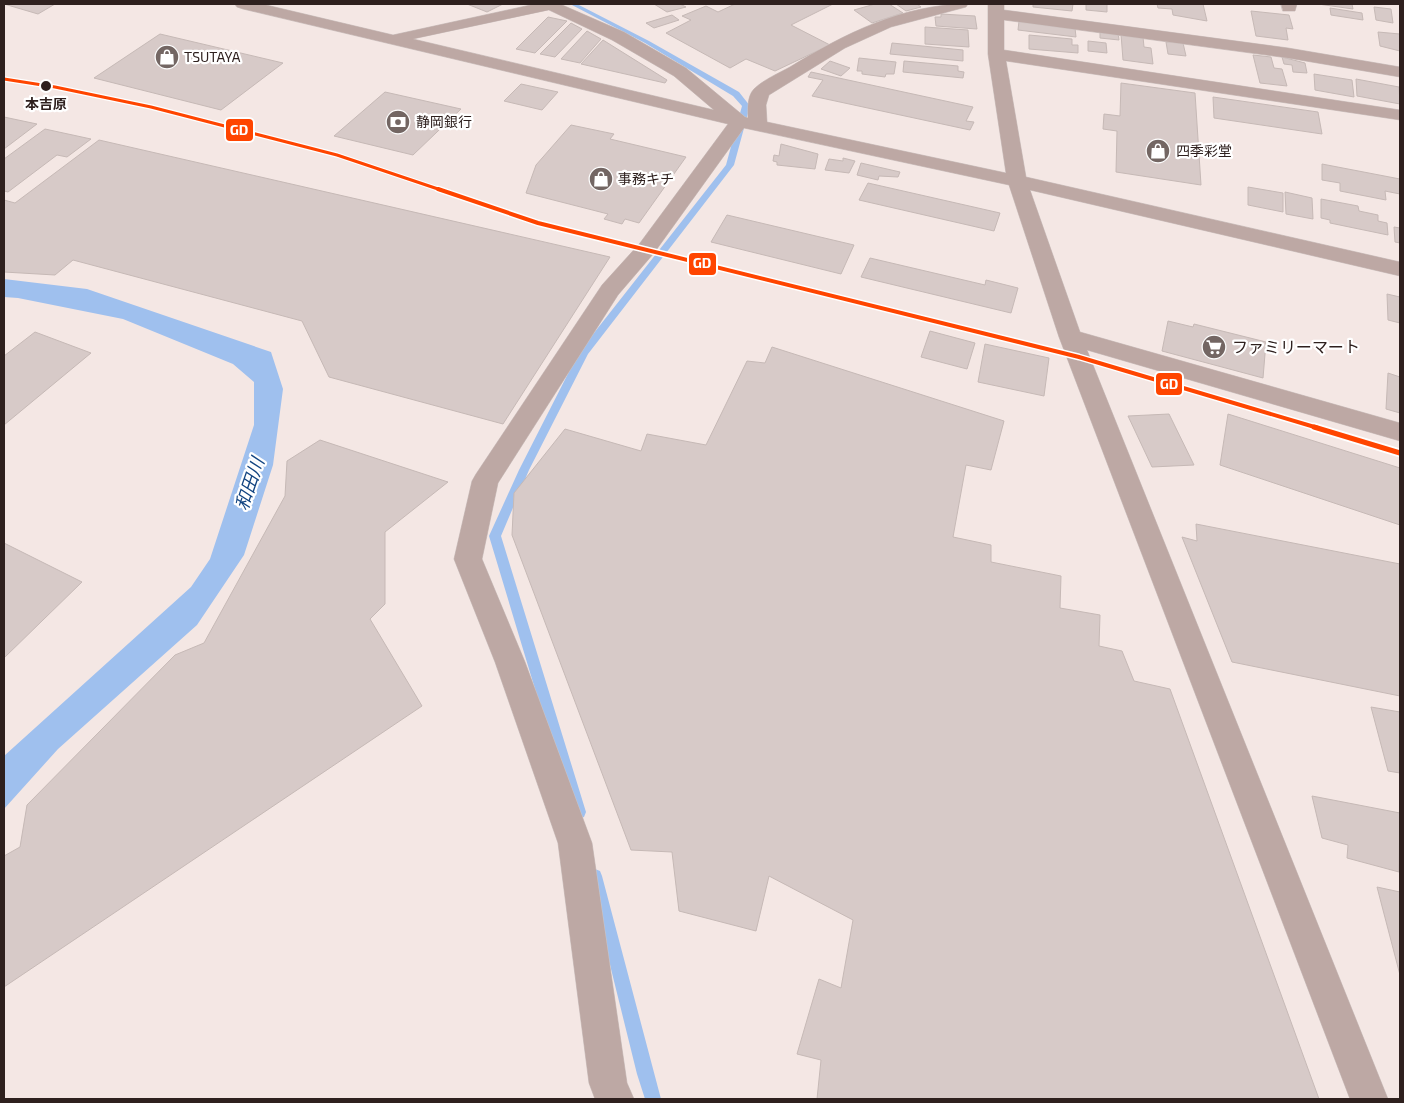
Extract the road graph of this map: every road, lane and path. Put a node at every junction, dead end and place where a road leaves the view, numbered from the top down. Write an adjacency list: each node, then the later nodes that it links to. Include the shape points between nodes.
1 (243, 4): 5 (street)
2 (960, 4): 9 (street, via 885,24 839,44 761,92)
3 (550, 5): 5 (street); 9 (street, via 618,36 680,72)
4 (996, 9): 6 (street); 7 (street)
5 (391, 38): 9 (street)
6 (996, 54): 8 (street); 10 (street)
7 (1400, 72)
8 (1400, 115)
9 (749, 124): 10 (street); 14 (street, via 610,290 485,481 468,559 510,662 575,843 608,1083)
10 (1017, 181): 11 (street); 12 (street)
11 (1400, 269)
12 (1070, 337): 13 (street); 15 (street)
13 (1400, 432)
14 (614, 1099)
15 (1369, 1099)

